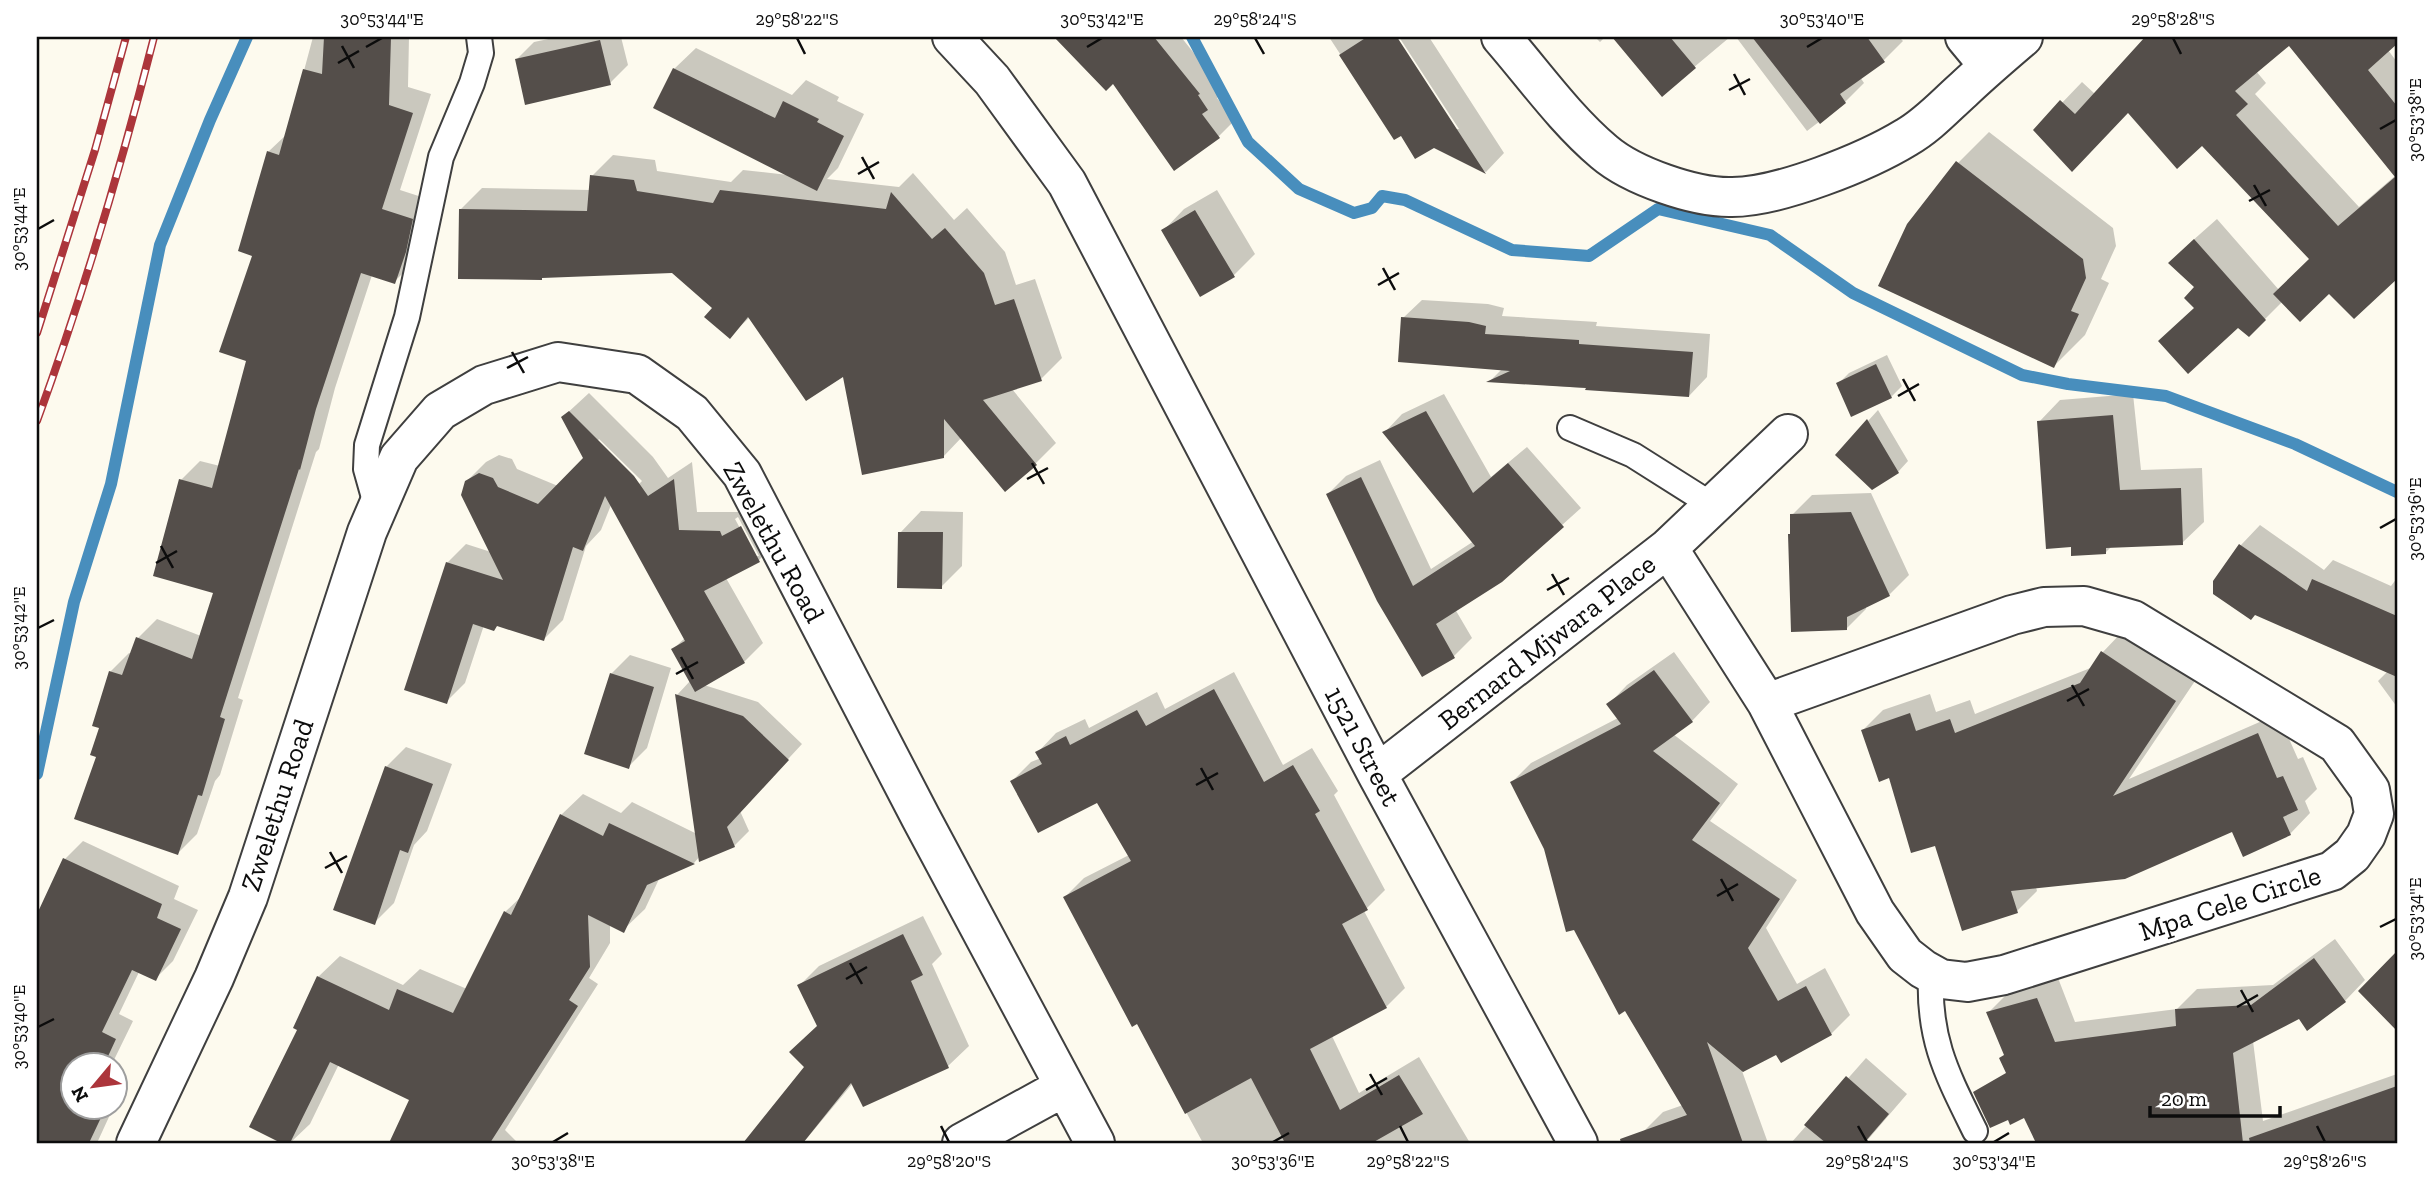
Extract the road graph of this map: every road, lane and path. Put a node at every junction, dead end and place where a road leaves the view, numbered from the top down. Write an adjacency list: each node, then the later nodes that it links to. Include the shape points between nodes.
1 (479, 37): 10 (lane, via 481,53 441,157 407,317 367,445 366,469)
2 (952, 37): 13 (street, 1521 Street, via 992,80 1067,183)
3 (1501, 37): 6 (street, via 1605,153 1644,175 1695,194 1730,198 1761,195 1875,154 1933,118)
4 (1965, 37): 6 (street)
5 (2023, 37): 6 (street)
6 (1989, 66)
7 (1570, 428): 9 (lane, via 1633,455)
8 (1788, 434): 9 (street, Bernard Mjwara Place)
9 (1712, 505): 11 (street, Bernard Mjwara Place)
10 (377, 508): 15 (street, Zwelethu Road, via 399,458 440,411 484,385 558,362 637,374 692,413 742,474); 17 (street, Zwelethu Road, via 248,897)
11 (1668, 548): 12 (street, Mpa Cele Circle); 13 (street, Bernard Mjwara Place)
12 (1767, 703): 14 (street, Mpa Cele Circle, via 1875,912 1905,955); 14 (street, Mpa Cele Circle, via 2011,615 2044,607 2084,606 2133,620 2337,744 2370,790 2374,814 2366,835 2352,855 2332,871 2004,975 1967,982)
13 (1377, 774): 20 (street, 1521 Street)
14 (1931, 974): 16 (lane, via 1930,1001 1938,1049)
15 (1064, 1087): 18 (street); 19 (street, Zwelethu Road)
16 (1975, 1131)
17 (136, 1143)
18 (962, 1143)
19 (1095, 1143)
20 (1578, 1143)

